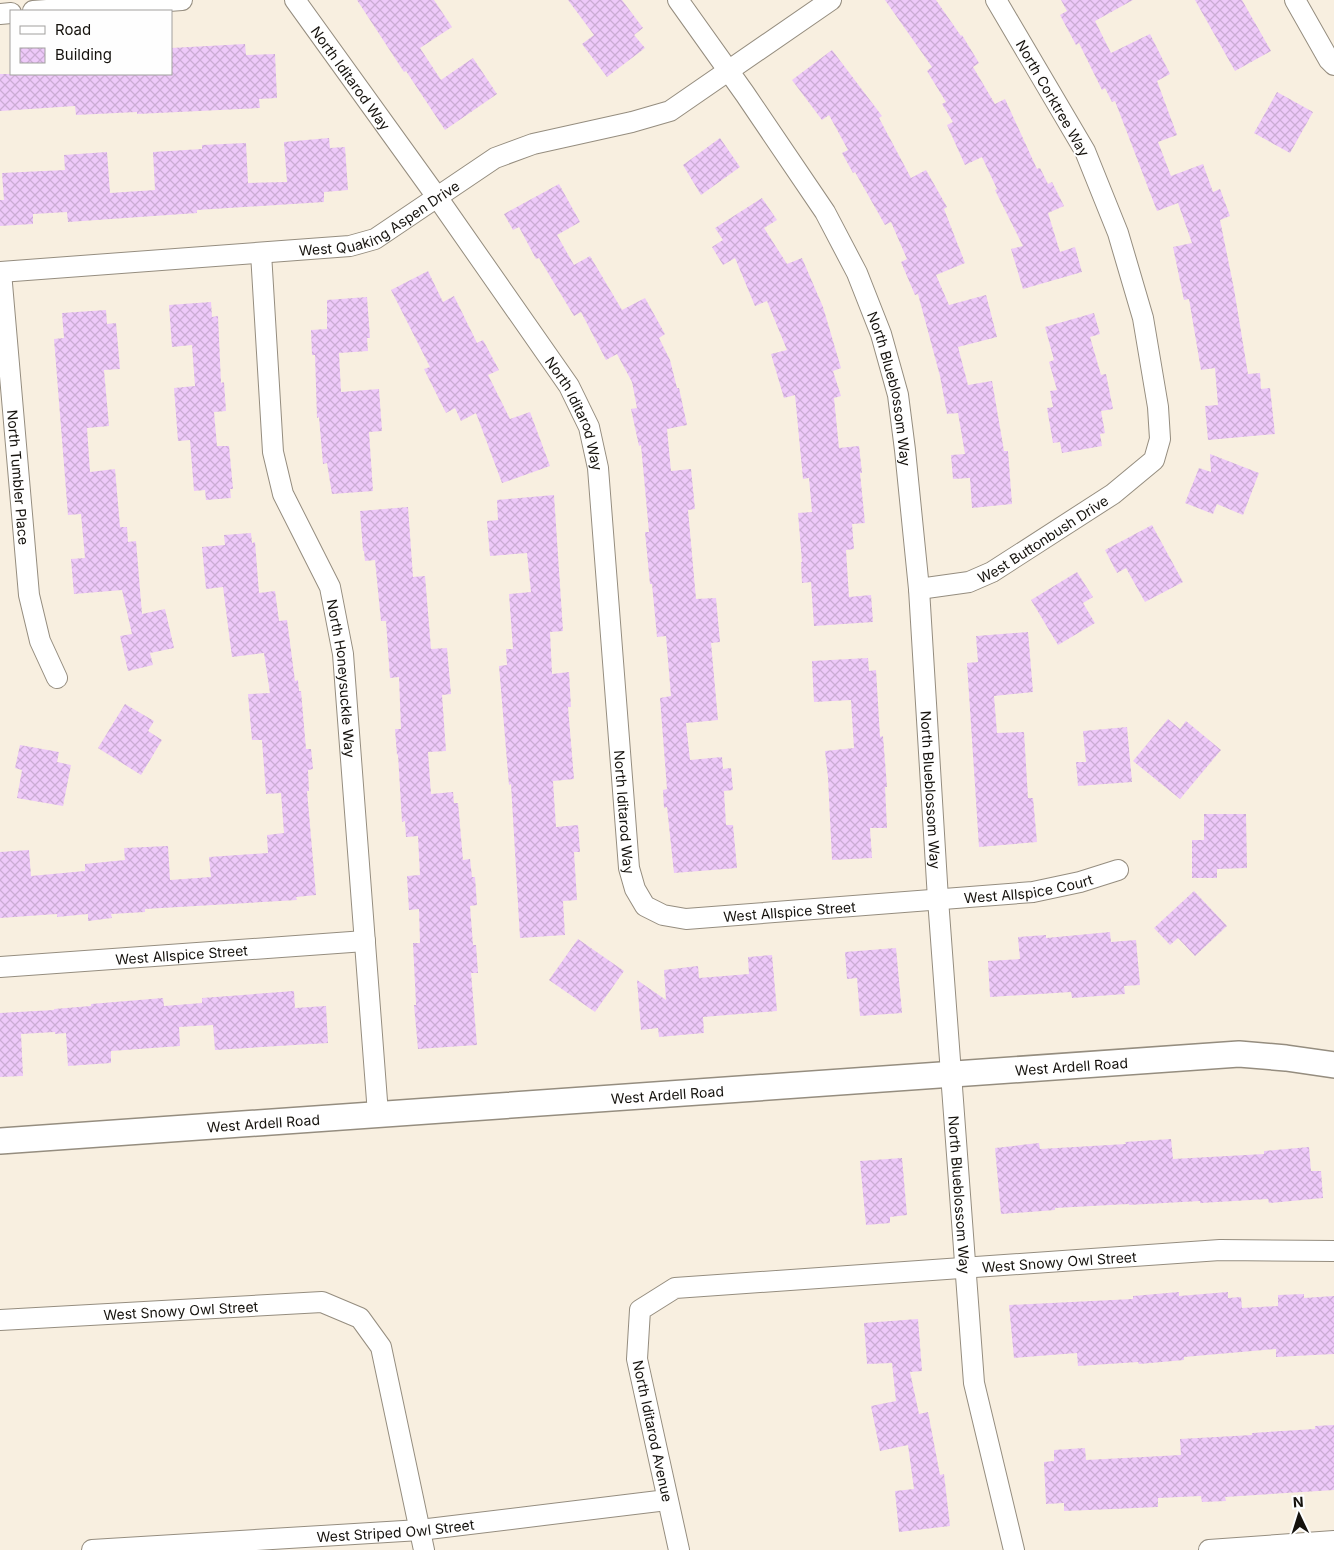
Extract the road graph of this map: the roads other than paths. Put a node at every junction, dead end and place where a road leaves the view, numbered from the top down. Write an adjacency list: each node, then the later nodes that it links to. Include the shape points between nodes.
1 (182, 0): 7 (street)
2 (295, 0): 10 (street, North Iditarod Way)
3 (678, 0): 9 (street, North Blueblossom Way)
4 (831, 0): 9 (street, West Quaking Aspen Drive)
5 (996, 0): 13 (street, North Corktree Way, via 1085,151 1118,233 1143,318 1158,407 1160,438)
6 (1296, 0): 8 (street)
7 (47, 10)
8 (1334, 65)
9 (729, 71): 10 (street, West Quaking Aspen Drive, via 670,111 533,144 494,158); 14 (street, North Blueblossom Way, via 825,212 857,273 881,334 898,395)
10 (437, 197): 11 (street, West Quaking Aspen Drive, via 375,240 350,246); 18 (street, North Iditarod Way, via 569,386 590,427 598,468 629,868)
11 (261, 253): 12 (street, West Quaking Aspen Drive); 19 (street, North Honeysuckle Way, via 273,452 283,494 330,587 343,654)
12 (1, 272): 15 (street, North Tumbler Place, via 29,595 40,641)
13 (1154, 460): 14 (street, West Buttonbush Drive, via 1113,494 992,572 969,582)
14 (919, 589): 17 (street, North Blueblossom Way)
15 (57, 678)
16 (1118, 870): 17 (street, West Allspice Court, via 1033,892)
17 (938, 899): 18 (street, West Allspice Street, via 686,919); 22 (street, North Blueblossom Way)
18 (644, 906)
19 (365, 941): 20 (street, West Allspice Street); 23 (street, North Honeysuckle Way)
20 (0, 967)
21 (1334, 1065): 22 (street, West Ardell Road, via 1239,1054)
22 (950, 1074): 23 (street, West Ardell Road); 26 (street, North Blueblossom Way)
23 (378, 1114): 24 (street, West Ardell Road)
24 (0, 1141)
25 (1334, 1251): 26 (street, West Snowy Owl Street, via 1220,1250)
26 (966, 1268): 27 (street, West Snowy Owl Street, via 675,1288); 35 (street, North Blueblossom Way, via 974,1383)
27 (640, 1310): 29 (street, North Iditarod Avenue, via 637,1359)
28 (0, 1320): 30 (street, West Snowy Owl Street, via 322,1302 360,1318 381,1347)
29 (667, 1500): 30 (street, West Striped Owl Street); 34 (street, North Iditarod Avenue)
30 (420, 1530): 32 (street, West Striped Owl Street); 33 (street)
31 (1334, 1541): 36 (street)
32 (92, 1550)
33 (424, 1550)
34 (679, 1550)
35 (1014, 1550)
36 (1209, 1550)

